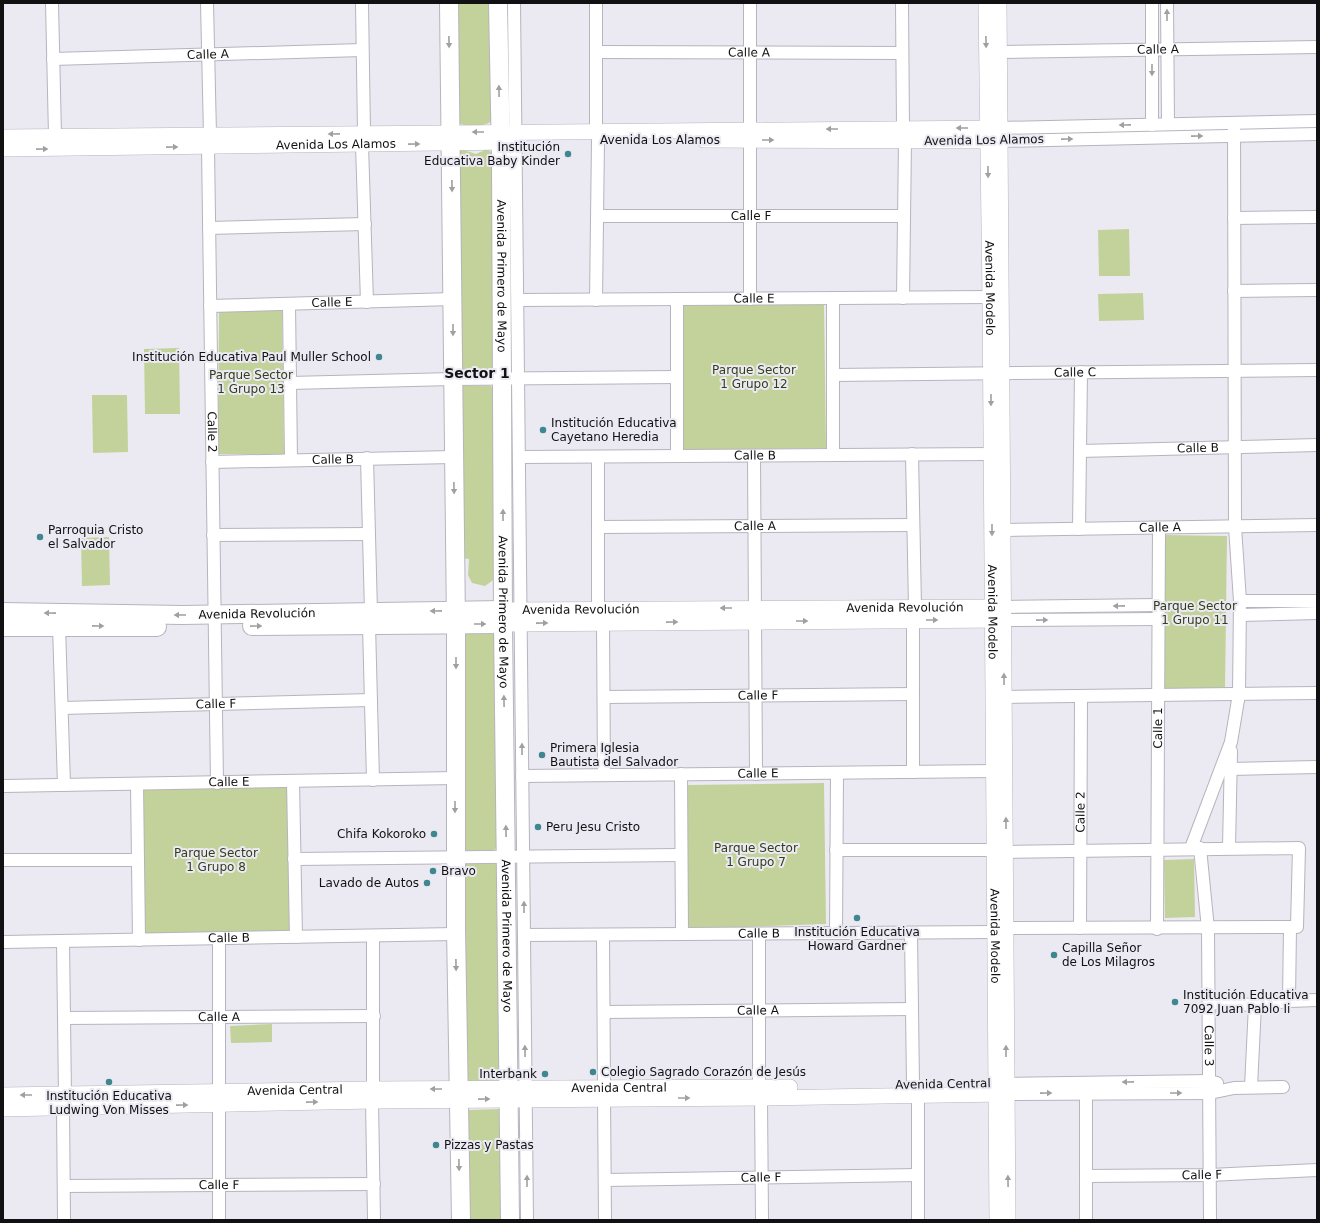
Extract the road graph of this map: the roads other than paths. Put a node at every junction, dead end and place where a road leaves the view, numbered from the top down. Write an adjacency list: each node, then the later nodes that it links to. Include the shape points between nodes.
1 (52, 3): 23 (street)
2 (207, 3): 22 (street, Calle 2)
3 (362, 3): 17 (street)
4 (448, 3): 36 (main road, one-way to 36)
5 (498, 3): 35 (main road, Avenida Primero de Mayo, one-way to 5)
6 (514, 3): 35 (street, Avenida Primero de Mayo)
7 (596, 3): 18 (street)
8 (750, 3): 19 (street)
9 (902, 3): 20 (street)
10 (986, 3): 28 (street, Avenida Modelo, one-way to 28)
11 (999, 3): 21 (street, Avenida Modelo)
12 (1152, 3): 15 (street)
13 (1167, 3): 16 (street, one-way to 13)
14 (1317, 47): 16 (street, Calle A)
15 (1152, 49): 16 (street, Calle A); 21 (street, Calle A); 25 (street, one-way to 25)
16 (1168, 49): 26 (street)
17 (362, 50): 22 (street, Calle A); 37 (street)
18 (596, 52): 19 (street, Calle A); 33 (street)
19 (750, 52): 20 (street, Calle A); 30 (street)
20 (902, 52): 31 (street)
21 (1000, 52): 28 (street, Avenida Modelo)
22 (208, 54): 23 (street, Calle A); 38 (street, Calle 2)
23 (53, 59): 32 (street)
24 (1317, 121): 27 (street, Avenida Los Alamos)
25 (1152, 124): 26 (street, Avenida Los Alamos); 28 (street, Avenida Los Alamos, one-way to 28)
26 (1168, 124): 27 (street, Avenida Los Alamos)
27 (1234, 129): 28 (street, Avenida Los Alamos, one-way to 27); 29 (street, Avenida Los Alamos); 44 (street)
28 (994, 134): 31 (street, Avenida Los Alamos); 49 (street, Avenida Modelo, one-way to 49); 63 (street, Avenida Modelo)
29 (1317, 134)
30 (750, 135): 31 (street, Avenida Los Alamos); 33 (street, Avenida Los Alamos); 41 (street)
31 (904, 135): 42 (street)
32 (54, 136): 34 (street, Avenida Los Alamos); 38 (street, Avenida Los Alamos)
33 (597, 136): 35 (street, Avenida Los Alamos); 40 (street)
34 (3, 137)
35 (508, 137): 36 (street, Avenida Los Alamos); 55 (street, Avenida Primero de Mayo); 67 (main road, Avenida Primero de Mayo)
36 (451, 138): 37 (street, Avenida Los Alamos); 52 (main road, one-way to 52)
37 (363, 139): 38 (street, Avenida Los Alamos); 45 (street)
38 (209, 141): 39 (street, Avenida Los Alamos, one-way to 38); 46 (street, Calle 2)
39 (3, 149)
40 (598, 216): 41 (street, Calle F); 56 (street)
41 (750, 216): 42 (street, Calle F); 54 (street)
42 (904, 216): 51 (street)
43 (1317, 217): 44 (street)
44 (1234, 218): 48 (street)
45 (365, 224): 46 (street); 57 (street)
46 (209, 228): 59 (street, Calle 2)
47 (1317, 290): 48 (street)
48 (1234, 292): 61 (street)
49 (990, 297): 51 (street, Calle E); 63 (street, Avenida Modelo)
50 (833, 298): 51 (street, Calle E); 54 (street, Calle E); 64 (street)
51 (903, 298)
52 (453, 299): 57 (street, Calle E); 66 (main road, one-way to 66)
53 (677, 299): 54 (street, Calle E); 56 (street, Calle E); 65 (street)
54 (750, 299)
55 (518, 300): 56 (street, Calle E); 67 (street, Avenida Primero de Mayo)
56 (596, 300)
57 (367, 302): 58 (street, Calle E)
58 (289, 304): 59 (street, Calle E); 68 (street)
59 (210, 306): 82 (street, Calle 2)
60 (1317, 370): 61 (street, Calle C)
61 (1234, 371): 62 (street, Calle C); 70 (street)
62 (1081, 372): 63 (street, Calle C); 71 (street)
63 (996, 373): 64 (street, Calle C); 73 (street, Avenida Modelo, one-way to 73); 90 (street, Avenida Modelo)
64 (833, 375): 74 (street)
65 (677, 377): 67 (street); 75 (street)
66 (453, 379): 67 (street); 68 (street); 77 (main road)
67 (510, 379): 78 (street, Avenida Primero de Mayo); 104 (main road, Avenida Primero de Mayo, one-way to 67)
68 (290, 383): 81 (street)
69 (1317, 445): 70 (street, Calle B)
70 (1235, 448): 71 (street, Calle B); 87 (street)
71 (1080, 451): 89 (street)
72 (912, 454): 73 (street, Calle B); 74 (street, Calle B); 83 (street)
73 (991, 454): 99 (street, Avenida Modelo, one-way to 99)
74 (833, 455): 76 (street, Calle B)
75 (677, 456): 76 (street, Calle B); 79 (street, Calle B)
76 (754, 456): 85 (street)
77 (453, 457): 80 (street, Calle B); 103 (main road, one-way to 103)
78 (519, 457): 79 (street, Calle B); 104 (street, Avenida Primero de Mayo)
79 (598, 457): 86 (street)
80 (368, 458): 81 (street, Calle B); 91 (street)
81 (291, 460): 82 (street, Calle B)
82 (212, 462): 92 (street, Calle 2)
83 (913, 525): 85 (street, Calle A); 100 (street)
84 (1317, 525): 87 (street, Calle A)
85 (754, 526): 86 (street, Calle A); 101 (street)
86 (598, 527): 96 (street)
87 (1235, 527): 88 (street, Calle A); 93 (street)
88 (1159, 528): 89 (street, Calle A); 95 (street, Calle 1)
89 (1079, 529): 90 (street, Calle A)
90 (1003, 530): 99 (street, Avenida Modelo)
91 (369, 534): 92 (street); 105 (street)
92 (213, 535): 107 (street, Calle 2)
93 (1240, 601): 94 (street); 102 (street)
94 (1317, 601)
95 (1158, 605): 99 (street, Avenida Revolución, one-way to 99); 106 (street, Calle 1)
96 (598, 608): 101 (street, Avenida Revolución, one-way to 96); 104 (street, Avenida Revolución)
97 (3, 612): 107 (main road, Avenida Revolución, one-way to 97)
98 (1317, 612): 102 (street)
99 (998, 613): 100 (street, Avenida Revolución); 106 (street, Avenida Revolución, one-way to 106); 118 (street, Avenida Modelo, one-way to 99); 125 (street, Avenida Modelo)
100 (914, 614): 101 (street, Avenida Revolución); 112 (street)
101 (755, 615): 108 (street, Avenida Revolución, one-way to 101); 115 (street)
102 (1240, 615): 113 (street)
103 (456, 617): 104 (main road, Avenida Revolución); 105 (main road, Avenida Revolución); 132 (main road, one-way to 132)
104 (512, 617): 108 (street, Avenida Revolución, one-way to 108); 131 (street, Avenida Primero de Mayo, one-way to 104); 146 (main road, Avenida Primero de Mayo, one-way to 104)
105 (370, 619): 107 (main road, Avenida Revolución); 119 (street)
106 (1158, 619): 114 (street, Calle 1)
107 (215, 621): 109 (main road, Avenida Revolución, one-way to 107); 120 (street, Calle 2)
108 (603, 622): 117 (street)
109 (59, 626): 110 (main road, Avenida Revolución); 121 (street)
110 (3, 627)
111 (1317, 693): 113 (street)
112 (913, 694): 115 (street, Calle F); 126 (street)
113 (1238, 694): 114 (street); 122 (street)
114 (1158, 695): 116 (street); 142 (street, Calle 1)
115 (755, 696): 117 (street, Calle F); 129 (street)
116 (1081, 696): 118 (street); 144 (street, Calle 2)
117 (604, 697): 130 (street)
118 (1004, 697): 143 (street, Avenida Modelo, one-way to 118)
119 (371, 700): 120 (street, Calle F); 133 (street)
120 (216, 704): 121 (street, Calle F); 135 (street, Calle 2)
121 (62, 708): 137 (street)
122 (1231, 742): 124 (street); 139 (street)
123 (1317, 767): 124 (street)
124 (1231, 769): 140 (street)
125 (994, 771): 126 (street, Calle E); 143 (street, Avenida Modelo)
126 (913, 772): 127 (street, Calle E)
127 (837, 773): 129 (street, Calle E); 141 (street)
128 (681, 774): 129 (street, Calle E); 130 (street, Calle E); 145 (street)
129 (756, 774)
130 (604, 775): 131 (street, Calle E)
131 (522, 776): 146 (street, Avenida Primero de Mayo)
132 (455, 778): 133 (street, Calle E); 147 (main road, one-way to 147)
133 (373, 780): 134 (street, Calle E)
134 (293, 781): 135 (street, Calle E); 148 (street)
135 (217, 783): 136 (street, Calle E)
136 (137, 784): 137 (street, Calle E); 150 (street)
137 (64, 785): 138 (street, Calle E)
138 (3, 786)
139 (1195, 848): 140 (street); 142 (street); 154 (street, Calle 3)
140 (1229, 848): 151 (street, via 1299,848 1297,927)
141 (836, 850): 143 (street); 156 (street)
142 (1157, 850): 144 (street); 153 (street, Calle 1)
143 (1000, 851): 144 (street); 155 (street, Avenida Modelo)
144 (1080, 852): 152 (street, Calle 2)
145 (681, 855): 146 (street); 159 (street)
146 (515, 857): 147 (street); 161 (street, Avenida Primero de Mayo, one-way to 146); 184 (main road, Avenida Primero de Mayo)
147 (455, 858): 148 (street); 158 (main road)
148 (294, 859): 164 (street)
149 (3, 860): 150 (street)
150 (138, 860): 166 (street)
151 (1290, 927): 154 (street, Calle B); 170 (street)
152 (1080, 928): 153 (street, Calle B); 155 (street, Calle B)
153 (1157, 929): 154 (street, Calle B)
154 (1208, 929): 171 (street, Calle 3)
155 (1001, 930): 157 (street, Calle B); 183 (street, Avenida Modelo)
156 (836, 933): 157 (street, Calle B); 160 (street, Calle B)
157 (911, 933): 173 (street)
158 (456, 934): 163 (street, Calle B); 188 (main road, one-way to 188)
159 (682, 934): 160 (street, Calle B); 162 (street, Calle B)
160 (758, 934): 174 (street)
161 (524, 935): 162 (street, Calle B); 184 (street, Avenida Primero de Mayo, one-way to 161)
162 (604, 935): 175 (street)
163 (373, 936): 164 (street, Calle B); 176 (street)
164 (296, 937): 165 (street, Calle B)
165 (219, 938): 166 (street, Calle B); 177 (street)
166 (139, 940): 167 (street, Calle B)
167 (63, 941): 168 (street, Calle B); 178 (street)
168 (3, 942)
169 (1317, 1000): 170 (street)
170 (1289, 1001): 172 (street)
171 (1209, 1003): 172 (street); 179 (street, Calle 3)
172 (1255, 1005): 180 (street)
173 (912, 1009): 174 (street, Calle A); 182 (street)
174 (759, 1010): 175 (street, Calle A); 186 (street)
175 (604, 1012): 185 (street)
176 (374, 1016): 177 (street, Calle A); 190 (street)
177 (220, 1017): 178 (street, Calle A); 191 (street)
178 (64, 1018): 192 (street)
179 (1210, 1087): 180 (street, Avenida Central); 183 (street, Avenida Central, one-way to 183); 187 (street, Avenida Central, one-way to 179); 195 (street, Calle 3)
180 (1251, 1087): 181 (street, Avenida Central)
181 (1284, 1087)
182 (916, 1089): 183 (street, Avenida Central); 186 (street, Avenida Central); 196 (street)
183 (1001, 1089): 187 (street, Avenida Central, one-way to 187); 212 (street, Avenida Modelo); 213 (street, Avenida Modelo, one-way to 183)
184 (517, 1093): 185 (street, Avenida Central); 188 (street, Avenida Central); 207 (main road, Avenida Primero de Mayo); 208 (street, Avenida Primero de Mayo, one-way to 184)
185 (604, 1093): 186 (street, Avenida Central); 199 (street)
186 (760, 1093): 198 (street)
187 (1086, 1093): 197 (street)
188 (458, 1094): 190 (street, Avenida Central); 206 (main road, one-way to 206)
189 (3, 1095): 192 (street, Avenida Central, one-way to 189)
190 (373, 1095): 191 (street, Avenida Central); 200 (street)
191 (219, 1098): 192 (street, Avenida Central); 201 (street)
192 (64, 1101): 193 (street, Avenida Central); 202 (street)
193 (3, 1109)
194 (1317, 1170): 195 (street, Calle F)
195 (1210, 1175): 197 (street, Calle F); 215 (street, Calle 3)
196 (918, 1176): 198 (street, Calle F); 211 (street)
197 (1086, 1176): 214 (street)
198 (762, 1177): 199 (street, Calle F); 210 (street)
199 (605, 1180): 209 (street)
200 (374, 1184): 201 (street, Calle F); 205 (street)
201 (219, 1185): 202 (street, Calle F); 204 (street)
202 (64, 1186): 203 (street)
203 (64, 1220)
204 (219, 1220)
205 (374, 1220)
206 (460, 1220)
207 (510, 1220)
208 (527, 1220)
209 (605, 1220)
210 (762, 1220)
211 (918, 1220)
212 (997, 1220)
213 (1008, 1220)
214 (1086, 1220)
215 (1210, 1220)

